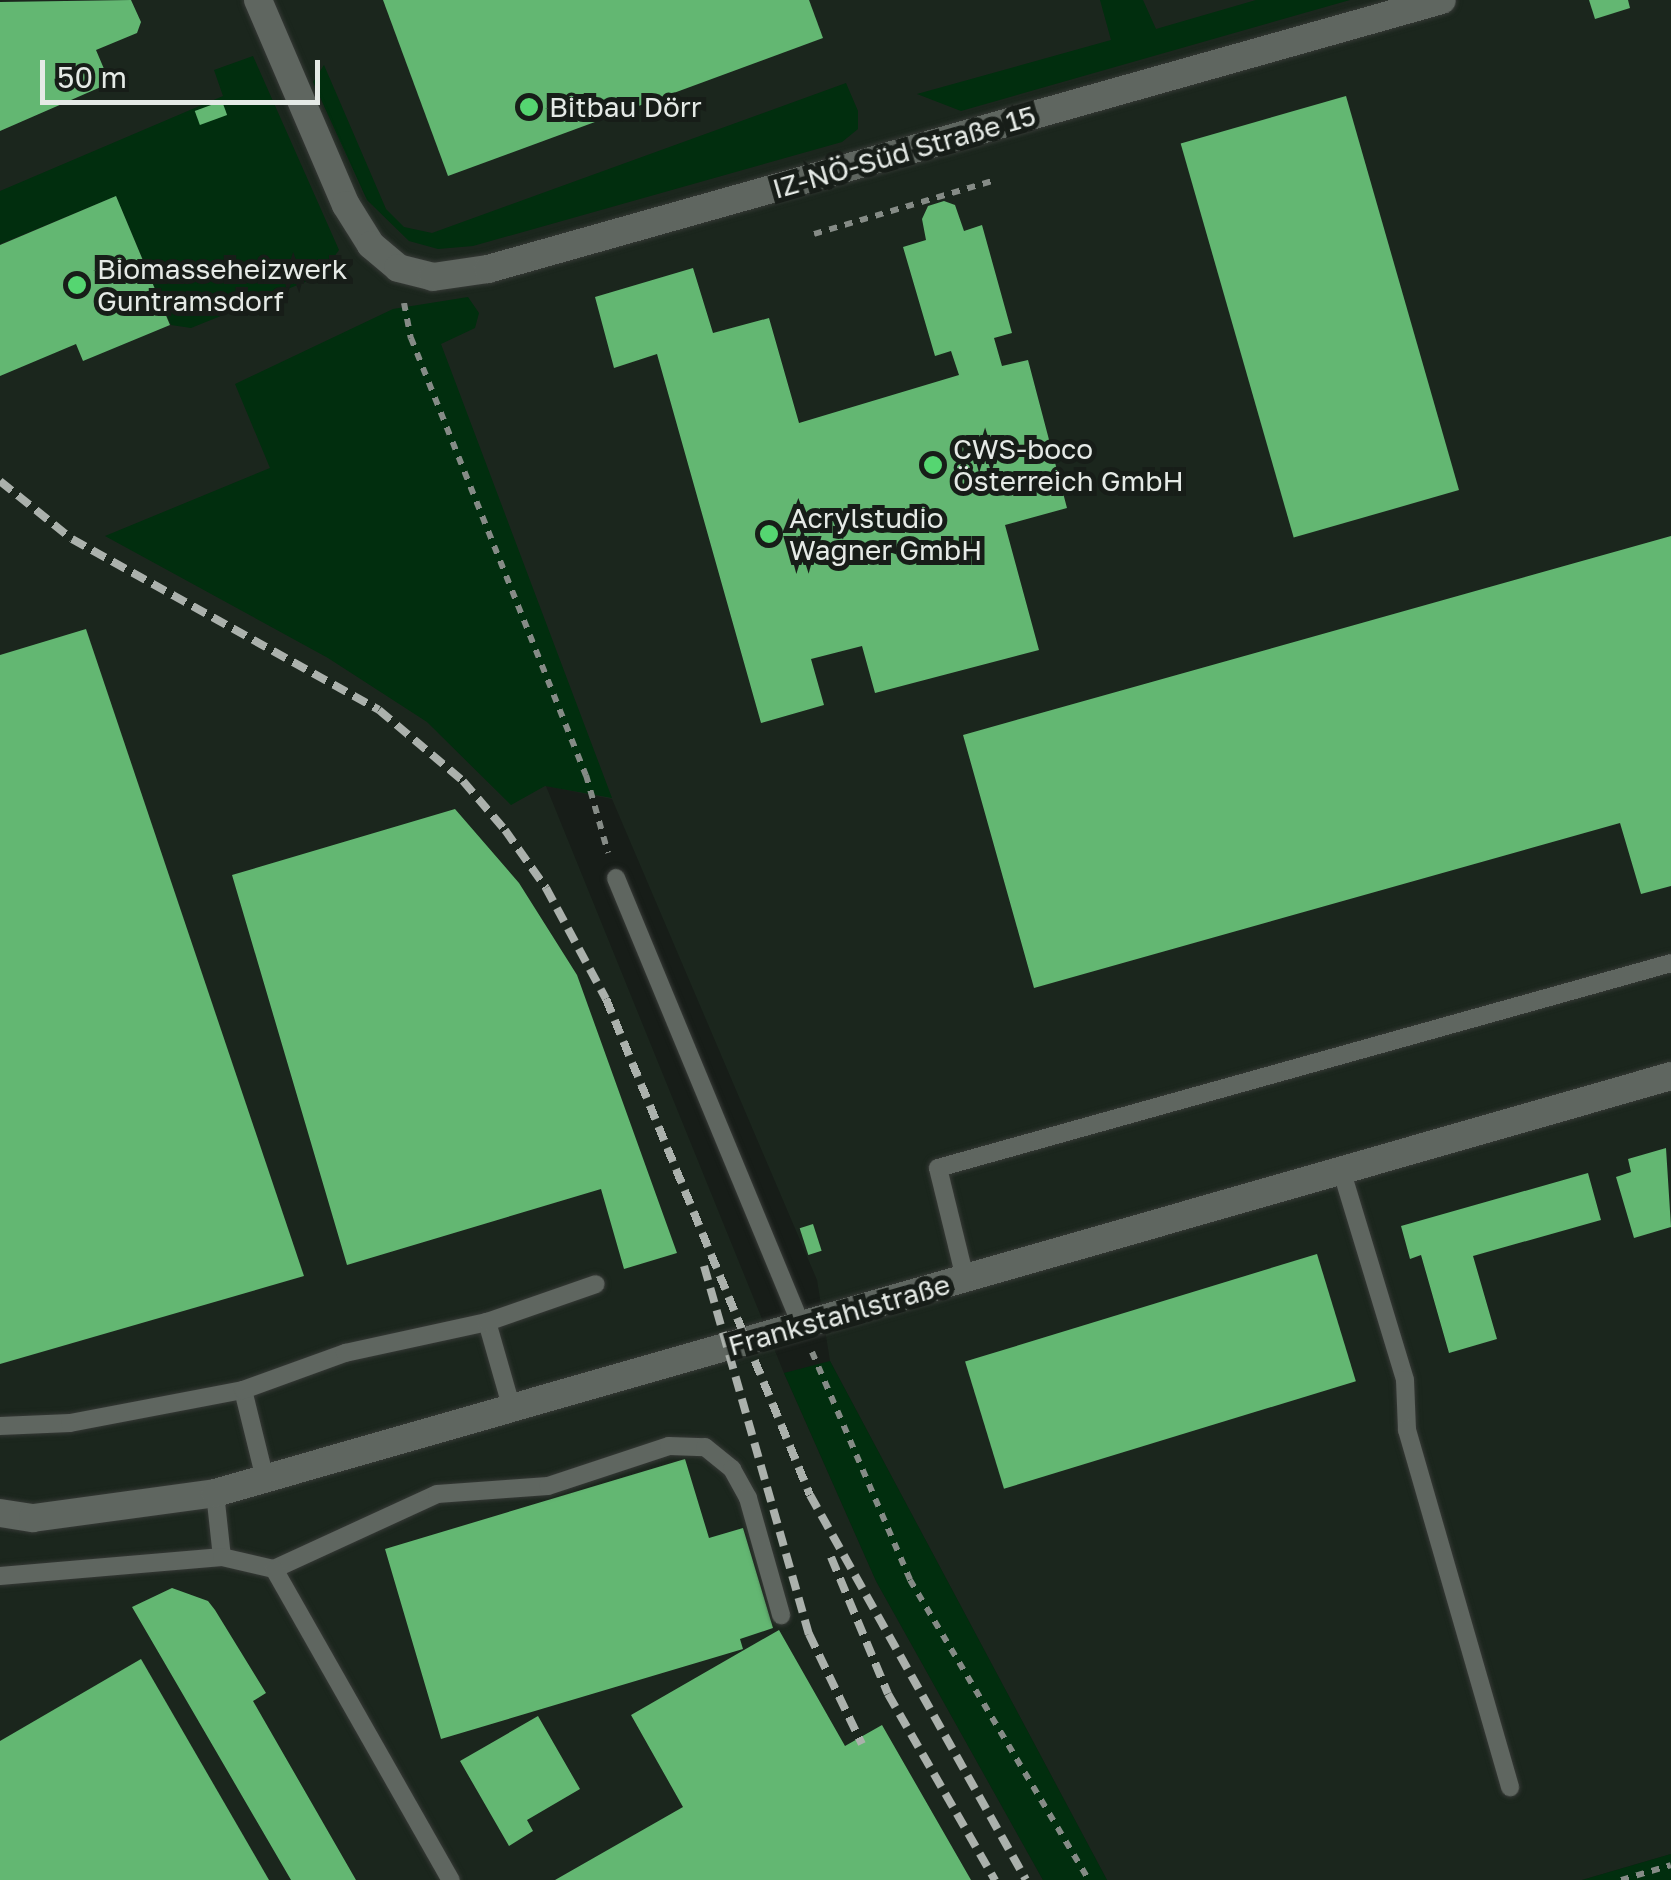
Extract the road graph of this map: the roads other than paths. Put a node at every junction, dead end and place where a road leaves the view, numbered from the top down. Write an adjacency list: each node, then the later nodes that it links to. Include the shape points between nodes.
1 (258, 0): 2 (street, IZ-NÖ-Süd Straße 15, via 346,205 371,244 398,268 433,277 488,268)
2 (1442, 0)
3 (616, 878): 10 (lane)
4 (1671, 963): 7 (lane, via 938,1168)
5 (1671, 1076): 6 (street, Frankstahlstraße)
6 (1341, 1170): 7 (street, Frankstahlstraße); 21 (lane, via 1405,1380 1407,1430)
7 (965, 1278): 10 (street, Frankstahlstraße)
8 (596, 1284): 9 (lane)
9 (487, 1322): 11 (lane, via 345,1354); 12 (lane)
10 (802, 1328): 12 (street, Frankstahlstraße)
11 (243, 1390): 13 (lane, via 70,1424); 14 (lane)
12 (512, 1408): 14 (street, Frankstahlstraße)
13 (0, 1426)
14 (266, 1479): 15 (street, Frankstahlstraße)
15 (216, 1493): 16 (street, Frankstahlstraße, via 33,1518); 17 (lane)
16 (0, 1514)
17 (222, 1557): 18 (lane); 19 (lane)
18 (274, 1569): 20 (lane, via 437,1494 548,1486 669,1446 706,1447 732,1468 748,1498); 22 (lane)
19 (0, 1576)
20 (781, 1615)
21 (1510, 1787)
22 (451, 1880)

